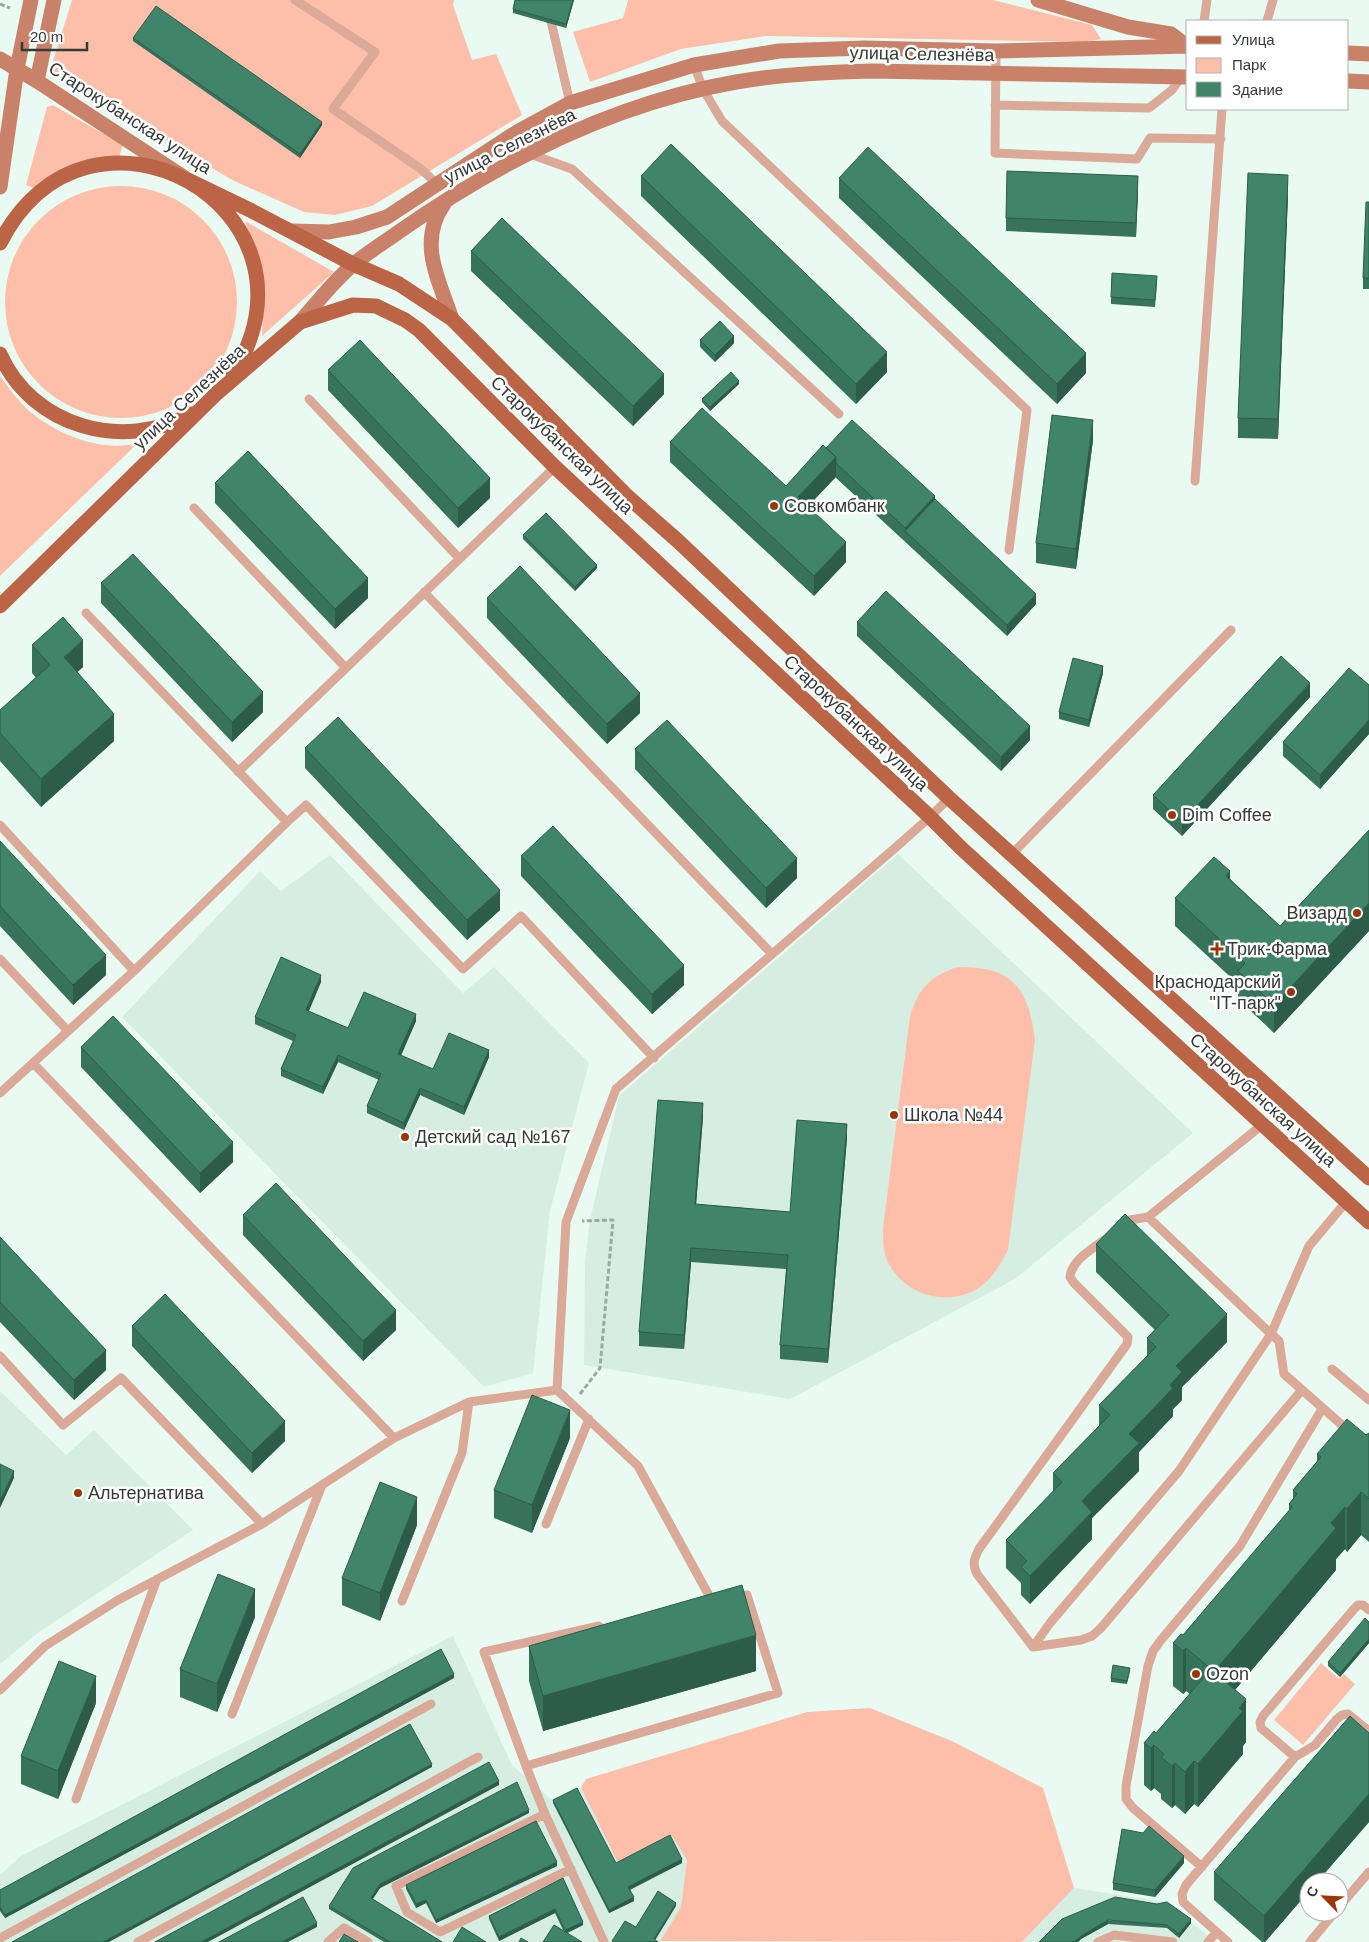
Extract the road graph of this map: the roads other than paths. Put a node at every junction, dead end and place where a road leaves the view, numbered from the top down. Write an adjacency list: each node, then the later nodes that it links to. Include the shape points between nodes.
1 (31, 0): 19 (main road)
2 (54, 0): 22 (main road)
3 (295, 0): 32 (lane, via 374,52 333,109 421,169)
4 (548, 0): 26 (lane)
5 (1038, 0): 8 (main road, улица Селезнёва)
6 (1207, 0): 9 (lane)
7 (1273, 0): 10 (lane)
8 (1096, 17): 11 (main road, улица Селезнёва, via 1128,27 1171,34); 13 (main road, via 1109,28 1110,35 1103,47)
9 (1204, 20)
10 (1267, 20)
11 (1186, 46)
12 (1186, 47): 13 (main road, улица Селезнёва)
13 (1092, 48): 14 (main road, улица Селезнёва)
14 (996, 50): 18 (main road, улица Селезнёва, via 864,48 779,51); 20 (lane)
15 (1349, 53): 16 (main road)
16 (1369, 54)
17 (0, 59): 19 (main road, Старокубанская улица)
18 (694, 65): 25 (lane); 26 (main road, улица Селезнёва)
19 (17, 69): 22 (main road, Старокубанская улица); 33 (main road)
20 (996, 73): 21 (main road, улица Селезнёва); 25 (main road, улица Селезнёва, via 824,72 778,75); 27 (lane)
21 (1185, 77): 27 (lane, via 1149,108)
22 (37, 80): 31 (main road, Старокубанская улица)
23 (1349, 81): 24 (main road)
24 (1369, 82)
25 (703, 89): 30 (main road, улица Селезнёва, via 643,105 580,129); 47 (lane, via 722,121 1027,410)
26 (570, 103): 32 (main road, улица Селезнёва, via 517,132)
27 (995, 105): 29 (lane, via 995,153 1137,159 1150,138)
28 (1222, 110): 29 (lane)
29 (1221, 139): 45 (lane)
30 (530, 154): 34 (main road, улица Селезнёва); 43 (lane, via 572,169)
31 (188, 180): 35 (main road, Старокубанская улица); 36 (main road, via 139,164 87,168 40,192 13,220); 41 (main road, via 211,196 229,215 243,237 255,275 257,301 250,340 239,364)
32 (438, 185): 35 (main road, улица Селезнёва, via 387,217 356,227 329,232)
33 (0, 187)
34 (448, 199): 37 (main road, улица Селезнёва); 38 (main road, Старокубанская улица, via 433,222 430,254)
35 (292, 232): 37 (main road, Старокубанская улица)
36 (0, 243)
37 (353, 264): 38 (main road, Старокубанская улица, via 399,284); 39 (main road, улица Селезнёва)
38 (452, 319): 55 (main road, Старокубанская улица, via 628,497)
39 (300, 322): 41 (main road, улица Селезнёва); 44 (main road, Старокубанская улица, via 353,305 376,306 406,320)
40 (0, 354): 41 (main road, via 16,381 34,400 67,421 106,432 145,431 171,424 194,412)
41 (217, 393): 50 (main road, улица Селезнёва)
42 (309, 399): 48 (lane)
43 (839, 414)
44 (555, 467): 48 (lane); 56 (main road, Старокубанская улица)
45 (1195, 481)
46 (194, 508): 53 (lane)
47 (1009, 550)
48 (459, 558): 49 (lane)
49 (424, 592): 53 (lane); 60 (lane)
50 (0, 606)
51 (86, 613): 54 (lane)
52 (1231, 630): 59 (lane)
53 (346, 668): 54 (lane)
54 (238, 772): 57 (lane)
55 (949, 798): 56 (lane); 59 (main road, Старокубанская улица)
56 (930, 817): 60 (lane); 67 (main road, Старокубанская улица)
57 (287, 822): 62 (lane); 64 (lane, via 306,806 463,969 521,916)
58 (0, 824): 62 (lane)
59 (1012, 854): 68 (main road, Старокубанская улица)
60 (772, 954): 64 (lane)
61 (0, 959): 63 (lane)
62 (134, 971): 63 (lane)
63 (68, 1031): 65 (lane)
64 (654, 1058): 75 (lane, via 616,1089 566,1222)
65 (33, 1064): 66 (lane); 81 (lane)
66 (0, 1093)
67 (1262, 1125): 69 (main road, Старокубанская улица); 70 (lane)
68 (1369, 1178)
69 (1346, 1202): 71 (main road, Старокубанская улица); 72 (lane, via 1309,1246)
70 (1148, 1217): 72 (lane); 90 (lane, via 1130,1220 1071,1269 1070,1277 1074,1283 1123,1331 1128,1337 1127,1344 974,1558 978,1574)
71 (1369, 1222)
72 (1271, 1334): 76 (lane, via 1279,1341 1284,1374); 90 (lane, via 1179,1471)
73 (0, 1356): 84 (lane, via 64,1426 121,1378)
74 (1332, 1369): 77 (lane)
75 (557, 1390): 78 (lane); 80 (lane)
76 (1301, 1391): 79 (lane); 90 (lane, via 1092,1636)
77 (1369, 1400)
78 (469, 1402): 81 (lane); 87 (lane, via 462,1453)
79 (1322, 1409): 82 (lane, via 1356,1437); 100 (lane, via 1240,1546 1161,1640 1148,1666 1126,1799)
80 (589, 1420): 85 (lane); 97 (lane, via 638,1466 716,1600 747,1595 778,1693)
81 (394, 1438): 83 (lane)
82 (1352, 1441)
83 (322, 1485): 84 (lane); 93 (lane)
84 (262, 1524): 86 (lane)
85 (546, 1524)
86 (157, 1579): 91 (lane, via 45,1646); 98 (lane)
87 (402, 1601)
88 (1369, 1610): 96 (lane, via 1358,1605 1263,1716 1261,1728)
89 (607, 1624): 97 (lane, via 484,1652)
90 (1033, 1647)
91 (0, 1690)
92 (431, 1704): 106 (lane)
93 (232, 1714)
94 (1368, 1728): 96 (lane, via 1348,1714 1342,1715 1315,1745)
95 (478, 1757): 107 (lane)
96 (1295, 1757): 100 (lane)
97 (526, 1766): 99 (lane)
98 (76, 1799)
99 (545, 1814): 101 (lane); 101 (lane, via 396,1886 407,1912 440,1932)
100 (1202, 1867): 105 (lane, via 1182,1894 1183,1902)
101 (571, 1869): 110 (lane)
102 (1369, 1872): 103 (lane)
103 (1349, 1895)
104 (1327, 1922): 115 (lane)
105 (1217, 1932): 113 (lane); 114 (lane)
106 (0, 1938)
107 (138, 1942)
108 (328, 1942): 109 (lane, via 344,1928)
109 (368, 1942)
110 (604, 1942)
111 (1098, 1942): 112 (lane, via 1114,1935)
112 (1173, 1942)
113 (1208, 1942)
114 (1228, 1942)
115 (1310, 1942)

